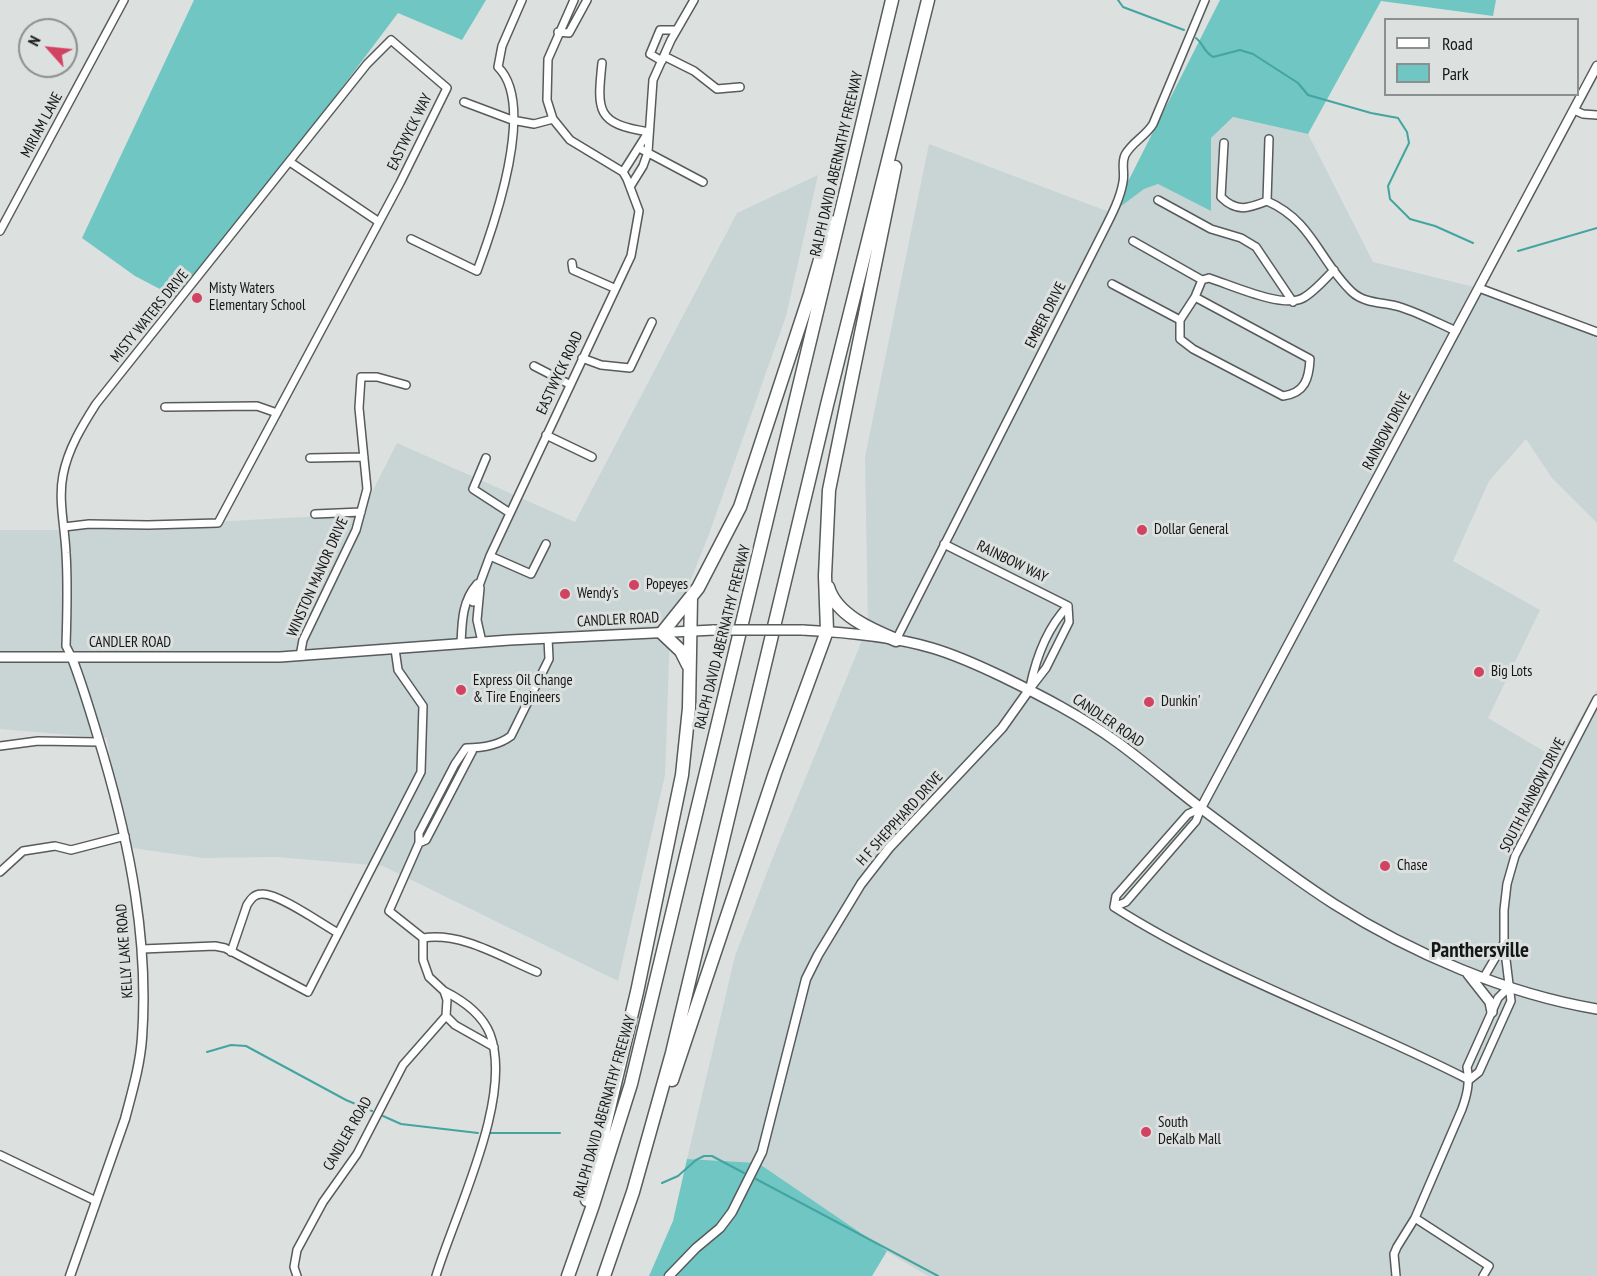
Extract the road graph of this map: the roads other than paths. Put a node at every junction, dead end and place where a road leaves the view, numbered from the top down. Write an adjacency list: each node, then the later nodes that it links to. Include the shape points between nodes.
1 (124, 0): 34 (street, MIRIAM LANE)
2 (522, 0): 21 (street, via 502,46 498,67 509,88)
3 (574, 0): 10 (street)
4 (587, 0): 10 (street, via 569,33)
5 (694, 0): 9 (street)
6 (892, 0): 16 (highway, RALPH DAVID ABERNATHY FREEWAY)
7 (928, 0): 67 (highway, via 829,490); 108 (highway, via 678,1030)
8 (1205, 0): 65 (street, EMBER DRIVE, via 1150,130 1126,153 1123,183 1115,207)
9 (676, 30): 12 (street); 12 (street, via 660,30 650,54)
10 (558, 32): 20 (street, via 548,59 548,100)
11 (391, 40): 27 (street, MISTY WATERS DRIVE, via 367,64); 33 (street, EASTWYCK WAY, via 447,87)
12 (663, 58): 15 (street, via 694,71 717,89); 22 (street, via 653,80)
13 (602, 63): 22 (street, via 598,98 602,111 614,124)
14 (1597, 66): 18 (street, RAINBOW DRIVE)
15 (740, 87)
16 (868, 100): 69 (highway, via 740,507); 114 (highway, RALPH DAVID ABERNATHY FREEWAY, via 630,1084)
17 (464, 102): 21 (street)
18 (1574, 110): 19 (street); 42 (street, RAINBOW DRIVE)
19 (1597, 115)
20 (553, 119): 21 (street, via 534,124); 28 (street, via 570,140)
21 (512, 120): 35 (street, via 503,192 477,272)
22 (649, 132): 25 (street); 26 (street)
23 (1269, 139): 32 (street)
24 (1224, 143): 32 (street, via 1221,197 1230,206 1249,208)
25 (639, 148): 26 (street); 28 (street)
26 (648, 152): 29 (street); 30 (street)
27 (290, 162): 33 (street); 63 (street, MISTY WATERS DRIVE, via 79,430 63,476)
28 (623, 172): 30 (street, EASTWYCK ROAD)
29 (703, 182)
30 (630, 187): 41 (street, EASTWYCK ROAD, via 639,211 631,256)
31 (1158, 200): 44 (street, via 1211,229 1256,247)
32 (1267, 201): 38 (street, via 1298,219)
33 (379, 222): 54 (street, EASTWYCK WAY)
34 (0, 231)
35 (411, 239)
36 (1133, 241): 39 (street)
37 (572, 263): 41 (street, via 573,270)
38 (1334, 270): 44 (street, via 1305,297); 47 (street, via 1362,298 1409,310)
39 (1202, 280): 43 (street); 44 (street, via 1209,278)
40 (1112, 284): 45 (street)
41 (614, 288): 49 (street, EASTWYCK ROAD)
42 (1479, 288): 47 (street, RAINBOW DRIVE); 48 (street)
43 (1195, 297): 45 (street); 45 (street, via 1310,359 1304,386 1294,395 1283,396 1193,349 1180,339)
44 (1293, 302)
45 (1180, 320)
46 (652, 322): 49 (street, via 630,368)
47 (1456, 331): 88 (street, RAINBOW DRIVE)
48 (1597, 332)
49 (582, 358): 51 (street, EASTWYCK ROAD)
50 (534, 366): 51 (street)
51 (569, 384): 55 (street, EASTWYCK ROAD)
52 (406, 385): 56 (street, WINSTON MANOR DRIVE, via 361,377 359,408)
53 (165, 407): 54 (street, via 257,406)
54 (277, 413): 63 (street, EASTWYCK WAY, via 218,523)
55 (546, 435): 57 (street); 61 (street, EASTWYCK ROAD)
56 (364, 457): 58 (street); 60 (street, WINSTON MANOR DRIVE, via 367,489)
57 (592, 457)
58 (310, 458)
59 (486, 458): 61 (street, via 473,489)
60 (361, 512): 62 (street); 80 (street, WINSTON MANOR DRIVE, via 303,640)
61 (510, 513): 66 (street, EASTWYCK ROAD)
62 (315, 514)
63 (64, 527): 82 (street, MISTY WATERS DRIVE, via 66,646)
64 (546, 544): 66 (street, via 531,574)
65 (944, 544): 71 (street, RAINBOW WAY); 76 (street, EMBER DRIVE)
66 (490, 556): 68 (street, EASTWYCK ROAD)
67 (825, 576): 72 (highway); 76 (highway, via 836,604 872,630)
68 (479, 583): 70 (street, EASTWYCK ROAD, via 480,597); 70 (street, EASTWYCK ROAD, via 469,594)
69 (691, 597): 73 (highway); 74 (highway)
70 (472, 604): 77 (street, EASTWYCK ROAD); 78 (street, EASTWYCK ROAD)
71 (1068, 606): 84 (street, via 1057,617 1035,661); 84 (street, via 1069,622 1046,668)
72 (827, 631): 73 (main road, CANDLER ROAD, bridge); 76 (main road, CANDLER ROAD); 108 (highway)
73 (690, 632): 74 (main road, CANDLER ROAD); 83 (highway)
74 (662, 633): 75 (main road, CANDLER ROAD); 83 (highway, via 681,651)
75 (548, 638): 77 (main road, CANDLER ROAD); 93 (street, via 549,659 511,736 503,742 466,748 419,833 389,911)
76 (896, 640): 84 (main road, CANDLER ROAD, via 956,657)
77 (482, 642): 78 (main road, CANDLER ROAD)
78 (461, 644): 79 (main road, CANDLER ROAD)
79 (395, 648): 80 (main road, CANDLER ROAD); 92 (street, via 398,670 423,706 421,772)
80 (300, 656): 82 (main road, CANDLER ROAD)
81 (0, 657): 82 (main road, CANDLER ROAD)
82 (72, 658): 86 (street, KELLY LAKE ROAD)
83 (690, 670): 114 (highway, via 686,741 665,858 637,992)
84 (1029, 690): 88 (main road, CANDLER ROAD, via 1083,719); 116 (street, H F SHEPPHARD DRIVE, via 1002,728 883,855 861,884 806,979 762,1152 732,1212)
85 (1597, 699): 94 (street, SOUTH RAINBOW DRIVE, via 1515,856 1506,895)
86 (99, 742): 87 (street, via 38,741); 89 (street, KELLY LAKE ROAD)
87 (0, 746)
88 (1201, 808): 91 (street, via 1196,821 1126,902); 91 (street, via 1188,814 1116,896); 98 (main road, CANDLER ROAD, via 1333,903 1391,937)
89 (125, 837): 90 (street, via 71,850 55,846 23,850); 95 (street, KELLY LAKE ROAD)
90 (0, 872)
91 (1114, 907): 106 (street, via 1160,935)
92 (338, 933): 96 (street, via 308,993); 96 (street, via 273,896 258,894 247,905)
93 (423, 938): 97 (street, via 456,938); 101 (street, via 423,960 429,977)
94 (1504, 943): 99 (street, SOUTH RAINBOW DRIVE); 100 (street, SOUTH RAINBOW DRIVE)
95 (142, 950): 96 (street, via 215,946); 109 (street, KELLY LAKE ROAD, via 140,1058 125,1119)
96 (231, 952)
97 (537, 972)
98 (1466, 972): 99 (main road, CANDLER ROAD); 103 (main road, via 1490,1002)
99 (1484, 977): 100 (main road, CANDLER ROAD)
100 (1510, 986): 102 (main road, CANDLER ROAD); 103 (street, via 1498,998); 106 (street, SOUTH RAINBOW DRIVE, via 1510,1001 1479,1072)
101 (444, 991): 104 (street); 105 (street, via 471,1007 489,1031)
102 (1597, 1009)
103 (1492, 1012): 106 (street, via 1467,1067)
104 (446, 1016): 105 (street); 112 (street, CANDLER ROAD, via 403,1065 357,1154 323,1202 297,1250)
105 (494, 1047): 113 (street, via 493,1102 467,1196)
106 (1469, 1080): 110 (street, via 1462,1110)
107 (0, 1155): 109 (street)
108 (633, 1192): 115 (highway)
109 (96, 1201): 111 (street, KELLY LAKE ROAD)
110 (1415, 1218): 117 (street, via 1394,1254); 118 (street, via 1489,1266)
111 (70, 1276)
112 (297, 1276)
113 (436, 1276)
114 (567, 1276)
115 (604, 1276)
116 (669, 1276)
117 (1396, 1276)
118 (1483, 1276)

